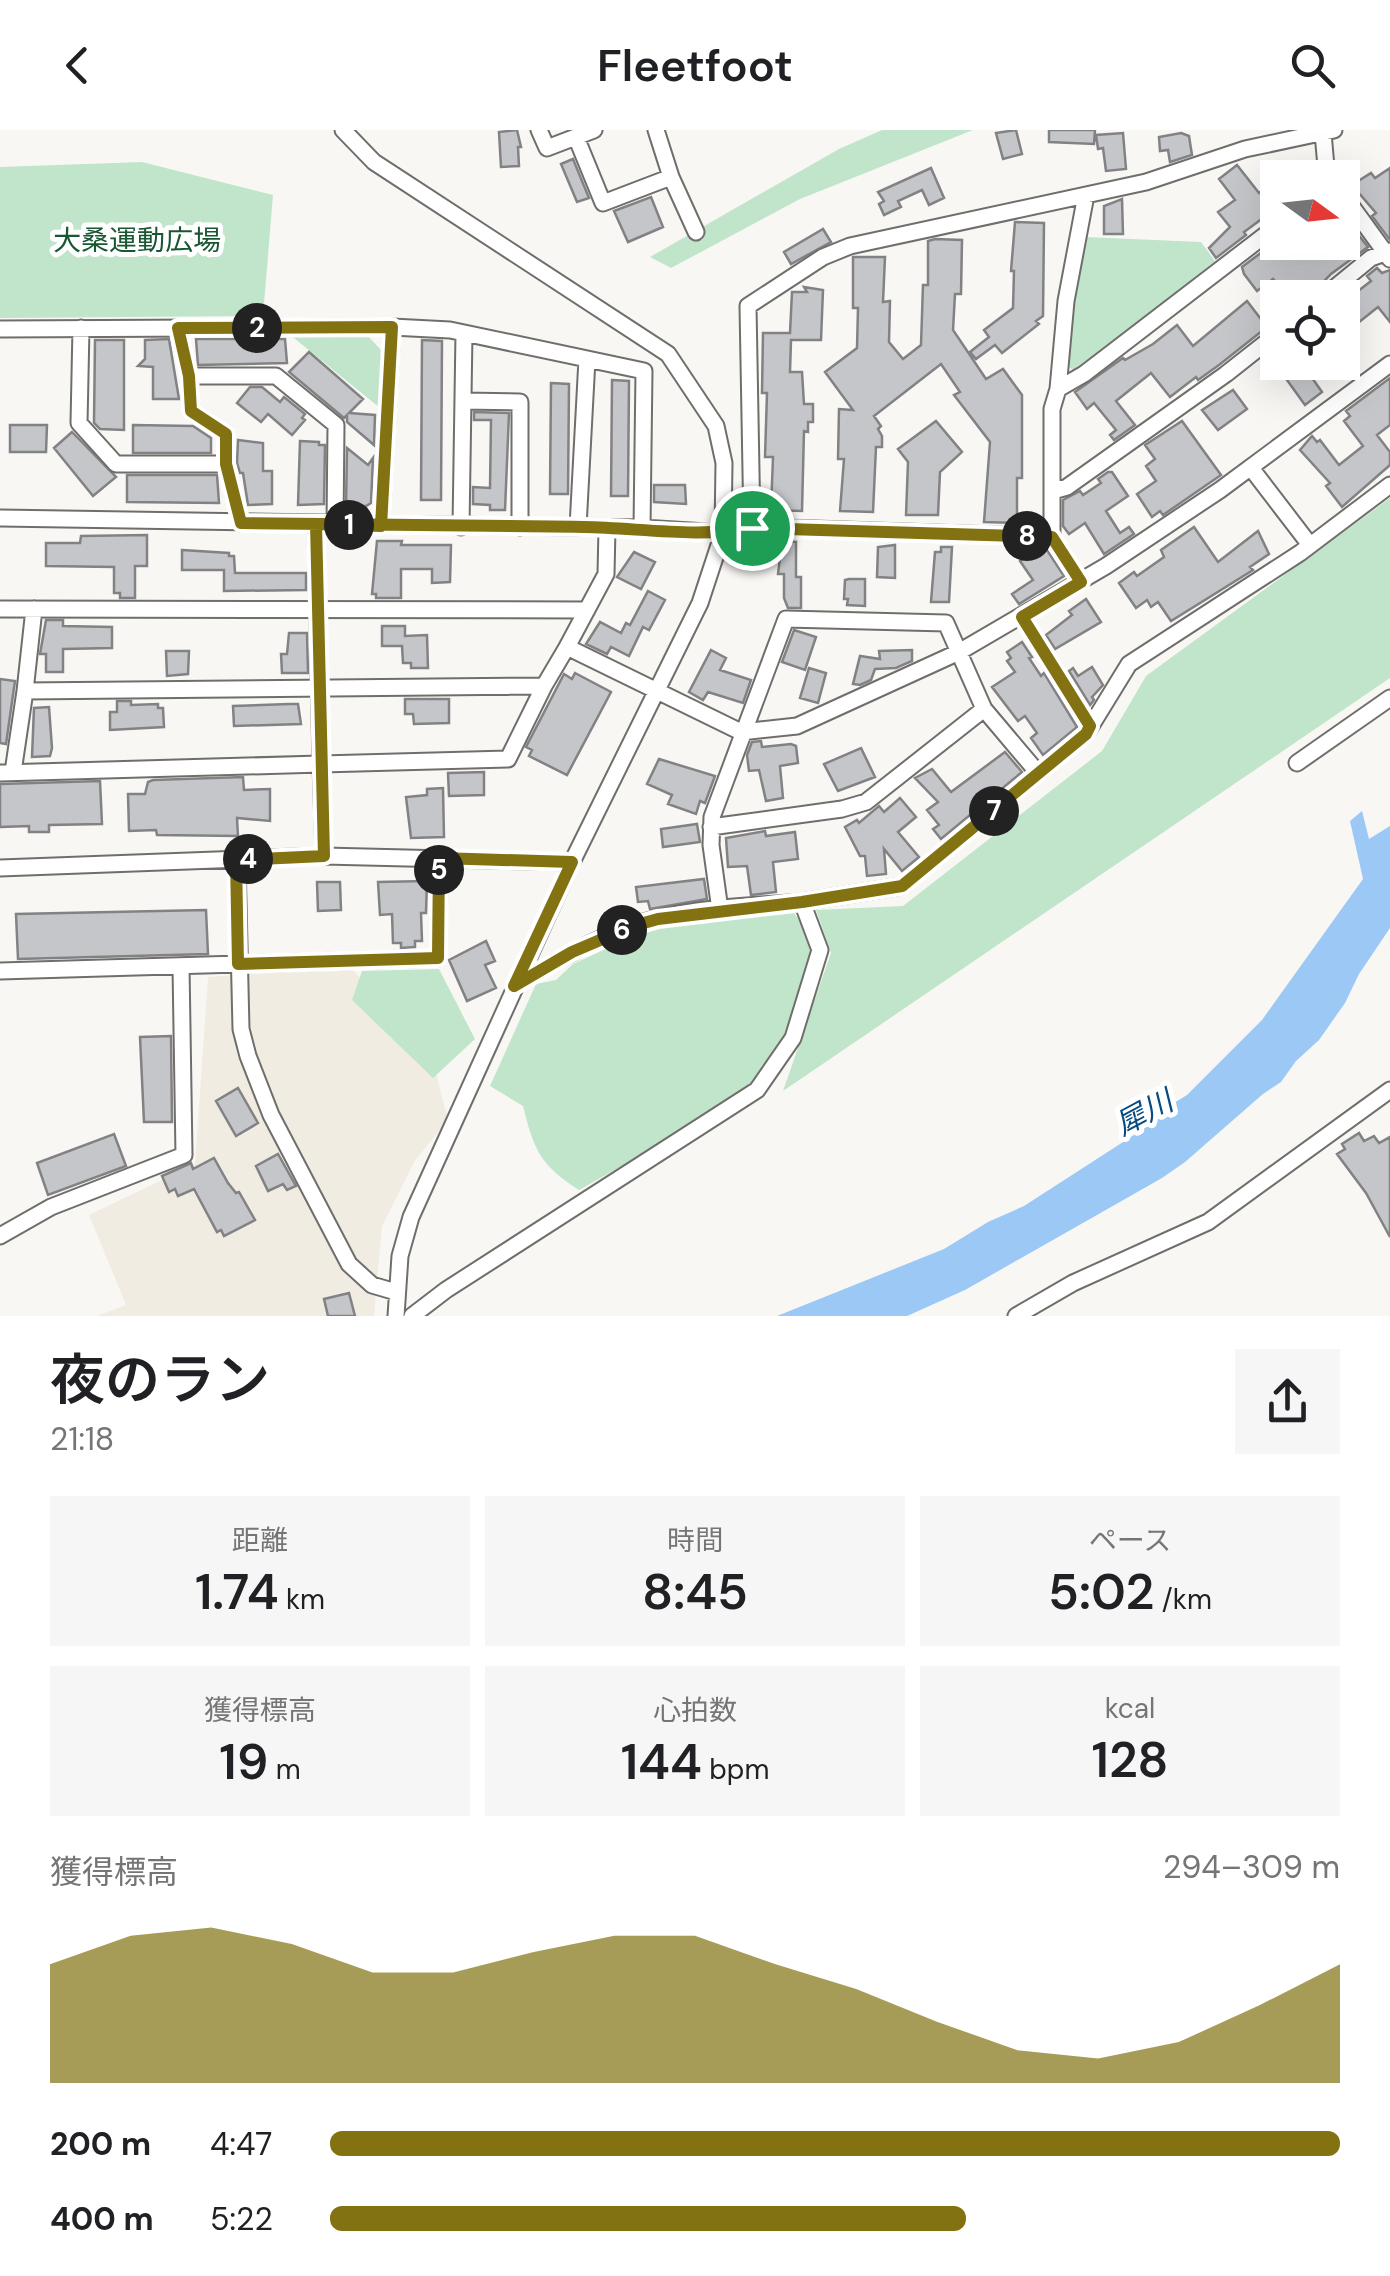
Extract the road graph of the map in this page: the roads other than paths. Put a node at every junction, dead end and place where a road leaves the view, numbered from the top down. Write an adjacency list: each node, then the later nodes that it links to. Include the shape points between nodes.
1 (343, 130): 41 (street, via 374,162 668,354 716,426 724,463)
2 (539, 130): 6 (street, via 547,148)
3 (594, 130): 6 (street)
4 (656, 130): 8 (street)
5 (1329, 132): 7 (street); 9 (street)
6 (576, 137): 8 (street, via 602,204)
7 (1327, 160)
8 (671, 177): 11 (street)
9 (1086, 195): 24 (street); 40 (street, via 850,246 748,306)
10 (1360, 217): 13 (street)
11 (696, 232)
12 (1260, 239): 24 (street)
13 (1389, 254): 14 (street, via 1372,258)
14 (1344, 280)
15 (392, 327): 18 (street); 19 (street); 34 (street)
16 (0, 328): 17 (street)
17 (80, 328): 18 (street); 26 (street, via 79,422 116,464)
18 (178, 328): 23 (street)
19 (464, 333): 21 (street); 25 (street)
20 (1260, 347): 29 (street)
21 (587, 359): 37 (street); 39 (street, via 644,371)
22 (1390, 364): 27 (street)
23 (189, 376): 26 (street, via 191,411 226,434); 33 (street, via 276,376 336,425)
24 (1058, 388): 29 (street)
25 (463, 401): 35 (street); 36 (street, via 520,402)
26 (226, 464): 31 (street)
27 (1252, 468): 43 (street); 44 (street)
28 (1390, 484): 43 (street)
29 (1052, 492): 42 (street)
30 (0, 518): 31 (street)
31 (241, 523): 32 (street)
32 (316, 524): 33 (street); 47 (street)
33 (335, 525): 34 (street)
34 (381, 526): 35 (street)
35 (462, 526): 36 (street)
36 (520, 527): 37 (street)
37 (578, 527): 38 (street)
38 (607, 528): 39 (street); 48 (street, via 606,574)
39 (642, 528): 41 (street)
40 (752, 528): 41 (street); 42 (street)
41 (723, 533): 55 (street, via 700,603)
42 (1052, 537): 44 (street)
43 (1310, 545): 58 (street, via 1129,664)
44 (1081, 582): 49 (street)
45 (0, 609): 46 (street)
46 (34, 609): 47 (street); 54 (street)
47 (318, 610): 48 (street); 53 (street)
48 (587, 610): 50 (street)
49 (1022, 617): 51 (street); 58 (street)
50 (568, 647): 52 (street); 55 (street)
51 (958, 652): 57 (street); 59 (street, via 797,726); 59 (street, via 946,623 786,619)
52 (544, 686): 53 (street); 61 (street, via 508,759)
53 (320, 688): 54 (street); 61 (street)
54 (25, 691): 62 (street)
55 (655, 692): 59 (street); 68 (street)
56 (1390, 698): 60 (street)
57 (984, 710): 63 (street); 64 (street, via 866,802)
58 (1090, 726): 63 (street)
59 (741, 732): 64 (street)
60 (1298, 763)
61 (321, 764): 62 (street); 65 (street)
62 (6, 773)
63 (1038, 773): 70 (street, via 902,886)
64 (711, 827): 71 (street)
65 (324, 856): 66 (street); 67 (street)
66 (439, 858): 68 (street); 72 (street, via 438,958)
67 (236, 860): 69 (street); 72 (street)
68 (572, 862): 75 (street)
69 (0, 868)
70 (802, 902): 71 (street); 80 (street, via 820,950 792,1038 757,1090)
71 (720, 910): 75 (street, via 633,926)
72 (238, 964): 73 (street); 78 (street, via 241,1029 271,1115 349,1264 372,1285)
73 (181, 966): 74 (street); 77 (street, via 184,1155 52,1206)
74 (0, 971)
75 (514, 986): 78 (street, via 410,1217)
76 (1390, 1090): 81 (street, via 1208,1222)
77 (0, 1236)
78 (396, 1292): 79 (street)
79 (396, 1316)
80 (412, 1316)
81 (1016, 1316)

